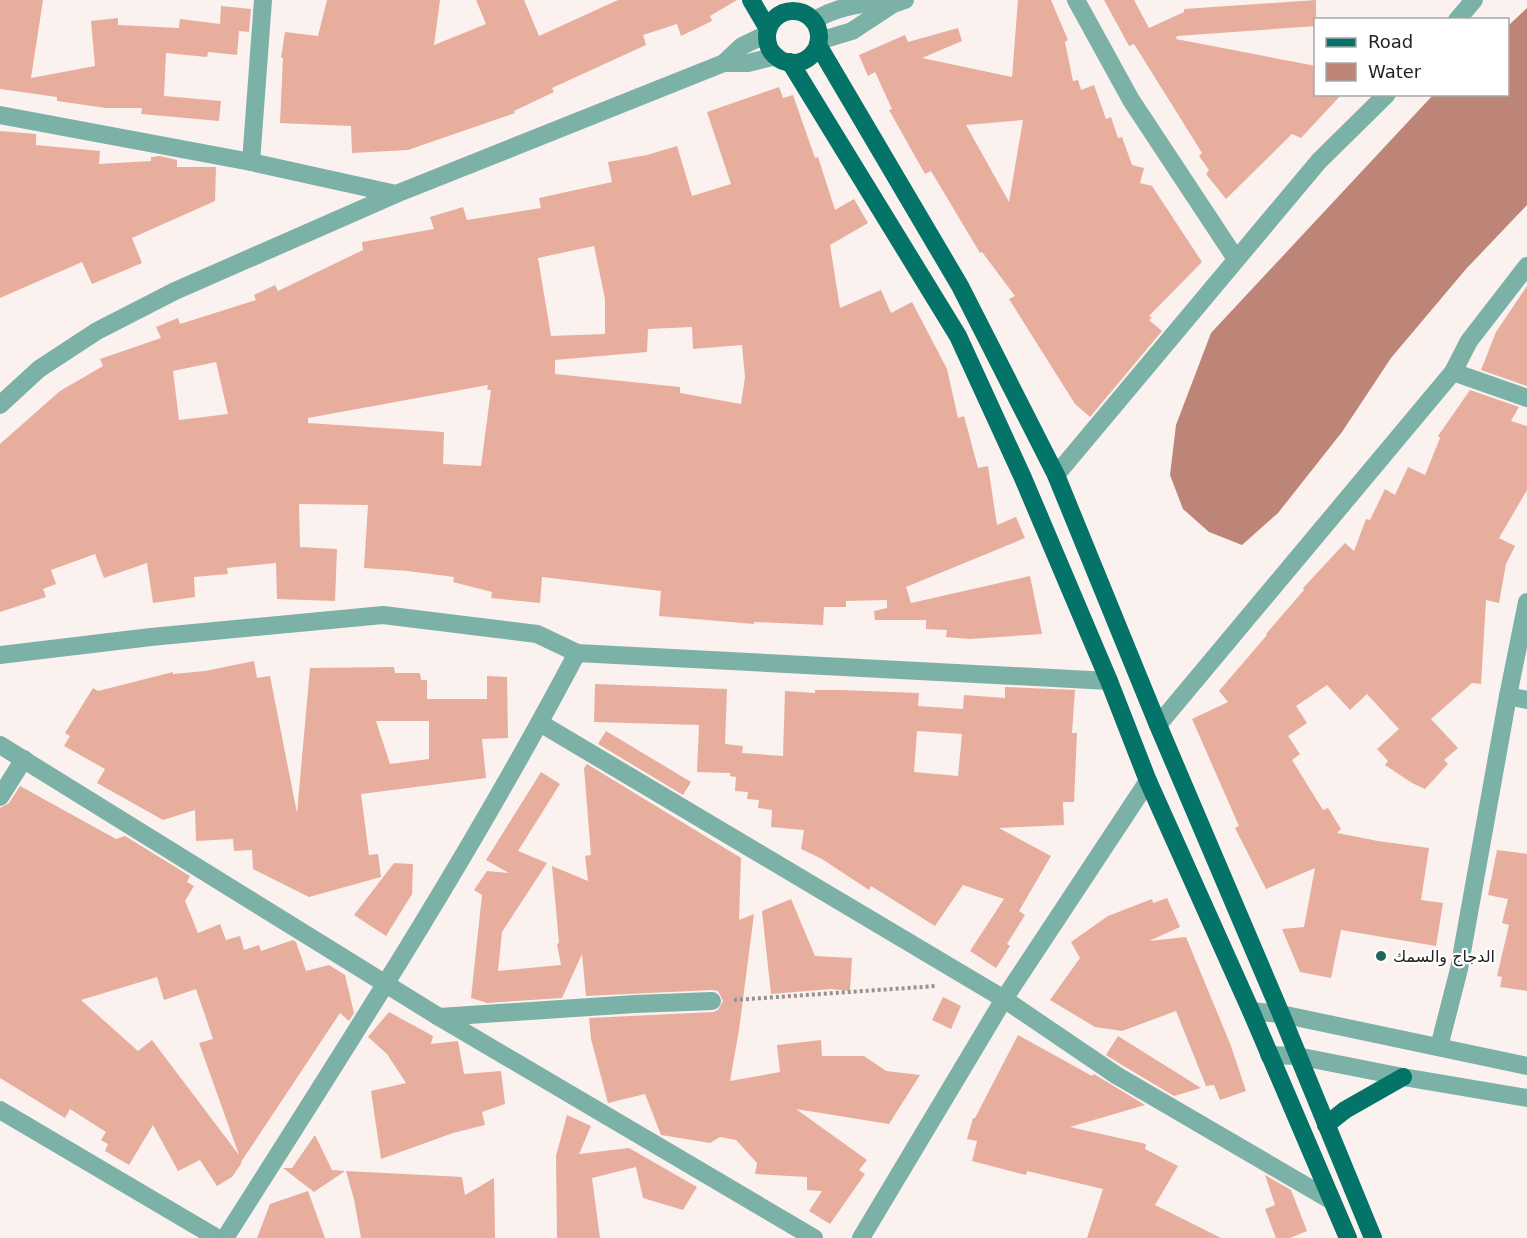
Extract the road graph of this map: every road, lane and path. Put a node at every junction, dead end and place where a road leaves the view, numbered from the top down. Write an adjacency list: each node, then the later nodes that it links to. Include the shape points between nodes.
1 (263, 0): 15 (street)
2 (751, 0): 9 (main road)
3 (1076, 0): 17 (street, via 1131,100)
4 (1474, 0): 7 (street)
5 (899, 2): 8 (street, via 850,6); 10 (street, via 852,31)
6 (793, 5): 8 (main road); 9 (main road, via 777,16)
7 (1459, 18)
8 (814, 20): 10 (main road)
9 (768, 32): 11 (main road, via 768,42); 12 (street, via 742,46)
10 (819, 43): 11 (main road, via 801,62); 22 (main road, via 960,286)
11 (783, 59): 12 (street); 26 (main road, via 958,336)
12 (724, 63): 16 (street)
13 (1385, 96): 17 (street, via 1319,160)
14 (0, 115): 15 (street)
15 (251, 162): 16 (street)
16 (396, 194): 21 (street, via 175,291 97,331 39,369)
17 (1236, 259): 22 (street)
18 (1527, 266): 19 (street, via 1469,341)
19 (1453, 372): 20 (street); 30 (street)
20 (1527, 398)
21 (0, 405)
22 (1056, 475): 30 (main road)
23 (1527, 602): 27 (street)
24 (577, 653): 25 (street, via 537,634 383,615); 26 (street); 29 (street)
25 (0, 655)
26 (1109, 681): 33 (main road)
27 (1508, 696): 28 (street); 42 (street, via 1460,969)
28 (1527, 700)
29 (540, 723): 35 (street); 36 (street)
30 (1158, 725): 40 (main road)
31 (0, 745): 32 (street)
32 (24, 759): 34 (street); 36 (street)
33 (1148, 781): 37 (street); 39 (main road)
34 (0, 797)
35 (975, 983): 37 (street); 38 (path)
36 (387, 984): 41 (street); 52 (street)
37 (1004, 999): 50 (street, via 1116,1075); 54 (street)
38 (712, 1001): 41 (street)
39 (1251, 1011): 40 (street); 43 (main road)
40 (1281, 1014): 42 (street); 44 (main road)
41 (439, 1017): 53 (street)
42 (1439, 1047): 45 (street)
43 (1269, 1055): 44 (street); 50 (main road)
44 (1297, 1056): 46 (street); 49 (main road)
45 (1527, 1066)
46 (1403, 1077): 47 (street); 49 (main road)
47 (1527, 1098)
48 (0, 1110): 51 (street)
49 (1326, 1125): 56 (main road)
50 (1332, 1201): 55 (main road)
51 (216, 1238)
52 (225, 1238)
53 (814, 1238)
54 (861, 1238)
55 (1348, 1238)
56 (1373, 1238)

